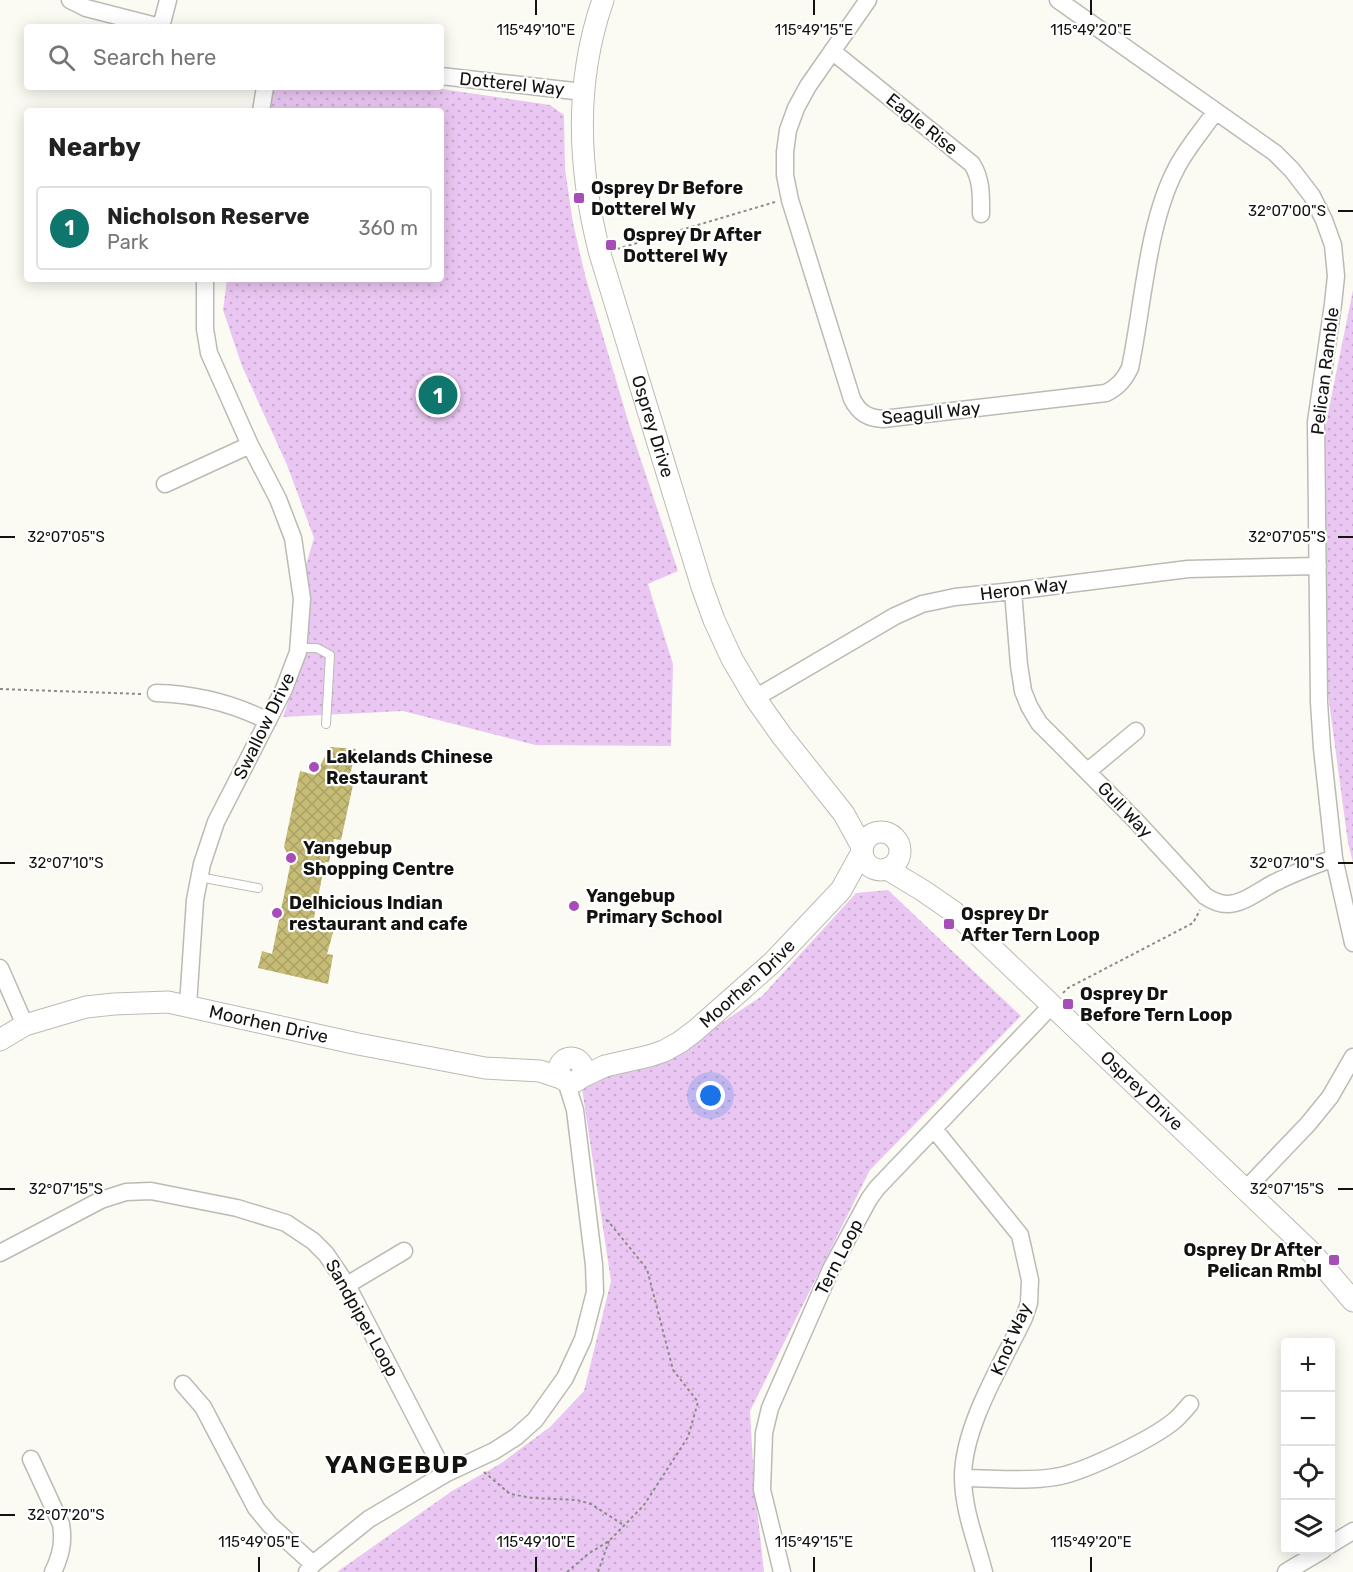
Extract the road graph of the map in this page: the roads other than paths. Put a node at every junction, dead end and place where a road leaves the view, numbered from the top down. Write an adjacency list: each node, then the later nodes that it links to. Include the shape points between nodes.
1 (70, 0): 6 (street)
2 (168, 0): 7 (street)
3 (603, 0): 11 (street, Osprey Drive, via 594,27)
4 (868, 0): 8 (street, Seagull Way)
5 (1058, 0): 13 (street, Pelican Ramble)
6 (148, 24)
7 (161, 24)
8 (832, 51): 13 (street, Seagull Way, via 796,108 788,130 785,175 852,399 857,408 873,418 1106,393 1116,388 1130,368 1154,234 1166,195 1176,170); 14 (street, Eagle Rise, via 972,164 980,183)
9 (444, 76): 11 (street, Dotterel Way)
10 (264, 90): 12 (street)
11 (583, 92): 22 (street, Osprey Drive, via 584,179 600,254 702,587 732,659)
12 (262, 108)
13 (1215, 112): 18 (street, Pelican Ramble, via 1275,153 1292,170 1311,196 1333,245 1334,304 1316,422)
14 (981, 214)
15 (205, 282): 16 (street, Swallow Drive, via 209,353)
16 (250, 445): 17 (street); 20 (street, Swallow Drive, via 293,538 302,599)
17 (165, 484)
18 (1318, 566): 19 (street, Heron Way, via 1188,569); 31 (street, Pelican Ramble, via 1322,748)
19 (1013, 591): 22 (street, Heron Way, via 922,604); 26 (street, Gull Way, via 1019,665 1029,706 1040,723)
20 (298, 648): 23 (street, Swallow Drive); 24 (lane, via 317,648 330,655)
21 (156, 693): 23 (street, via 200,696 240,707)
22 (755, 698): 27 (street, Osprey Drive)
23 (268, 721): 33 (street, Swallow Drive, via 216,822)
24 (326, 724)
25 (1136, 731): 26 (street)
26 (1088, 771): 31 (street, Gull Way, via 1212,900 1226,904 1241,901)
27 (844, 814): 28 (street, Osprey Drive); 29 (street, Osprey Drive)
28 (879, 832): 29 (street, via 868,837); 30 (street, via 890,833)
29 (862, 850): 32 (street, via 867,864); 35 (street, Moorhen Drive)
30 (901, 851): 32 (street, via 897,862); 36 (street, Osprey Drive)
31 (1334, 858): 37 (street, Pelican Ramble)
32 (883, 870): 35 (street, Moorhen Drive); 36 (street, Osprey Drive)
33 (199, 877): 34 (lane); 39 (street, Swallow Drive)
34 (258, 888)
35 (841, 890): 44 (street, Moorhen Drive, via 773,962 680,1042 649,1056)
36 (922, 890): 40 (street, Osprey Drive, via 954,912)
37 (1353, 943)
38 (0, 968): 41 (street)
39 (188, 1005): 41 (street, Moorhen Drive, via 168,1002 86,1007); 44 (street, Moorhen Drive, via 458,1063)
40 (1052, 1005): 45 (street, Tern Loop); 46 (street, Osprey Drive)
41 (25, 1025): 42 (street, Moorhen Drive)
42 (0, 1040)
43 (1353, 1060): 46 (street, via 1308,1124)
44 (572, 1074): 54 (street, via 595,1292 583,1339 571,1367 535,1420 516,1437)
45 (934, 1129): 55 (street, Knot Way, via 1020,1235 1030,1280 1029,1304 970,1432); 61 (street, Tern Loop, via 868,1199 831,1269 770,1408 764,1432 762,1490)
46 (1246, 1189): 50 (street, Osprey Drive, via 1312,1252)
47 (404, 1251): 49 (street)
48 (0, 1253): 49 (street, Sandpiper Loop, via 101,1200 126,1192 151,1191 237,1208 286,1223 326,1254)
49 (347, 1285): 54 (street, Sandpiper Loop)
50 (1353, 1301)
51 (183, 1384): 59 (street, via 203,1407 256,1508)
52 (1190, 1404): 55 (street, via 1164,1429 1078,1471 1055,1477)
53 (31, 1459): 60 (street, via 61,1524 60,1556)
54 (445, 1474): 59 (street, via 369,1519)
55 (963, 1478): 62 (street, Knot Way)
56 (1353, 1531): 57 (street)
57 (1335, 1542)
58 (1316, 1554): 63 (street)
59 (310, 1568)
60 (53, 1572)
61 (782, 1572)
62 (984, 1572)
63 (1286, 1572)

